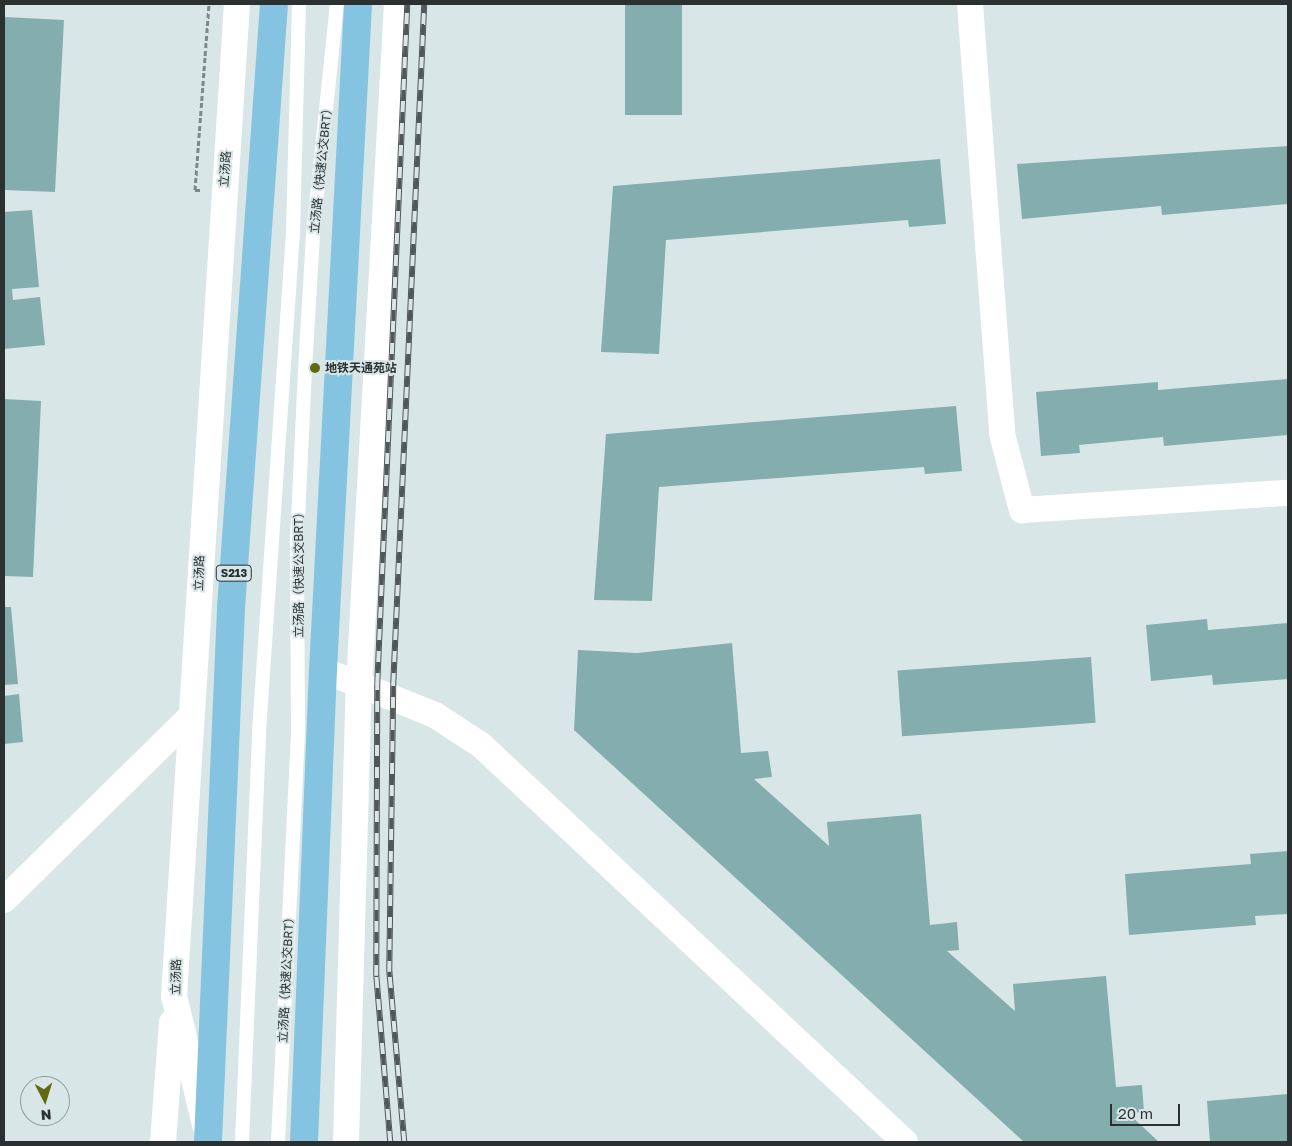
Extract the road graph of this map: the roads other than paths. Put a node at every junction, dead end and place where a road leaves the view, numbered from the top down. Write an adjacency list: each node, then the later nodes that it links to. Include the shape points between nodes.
1 (237, 4): 11 (street, 立汤路 / S213)
2 (274, 4): 14 (main road, 立汤路 / S213, via 231,608)
3 (299, 4): 16 (lane, 立汤路（快速公交BRT）, via 293,232 259,732)
4 (337, 4): 17 (lane, 立汤路（快速公交BRT）, via 313,235 305,380 297,540 298,732)
5 (358, 4): 9 (main road)
6 (397, 4): 10 (street)
7 (970, 4): 8 (street, via 1002,434 1022,510)
8 (1288, 493)
9 (322, 670): 10 (street); 18 (main road)
10 (359, 683): 19 (street); 20 (street, via 436,716 481,745)
11 (189, 718): 12 (street); 13 (street, 立汤路 / S213)
12 (4, 900)
13 (174, 996): 14 (street, 立汤路 / S213); 15 (street)
14 (208, 1140)
15 (163, 1142)
16 (242, 1142)
17 (278, 1142)
18 (304, 1142)
19 (346, 1142)
20 (905, 1142)

